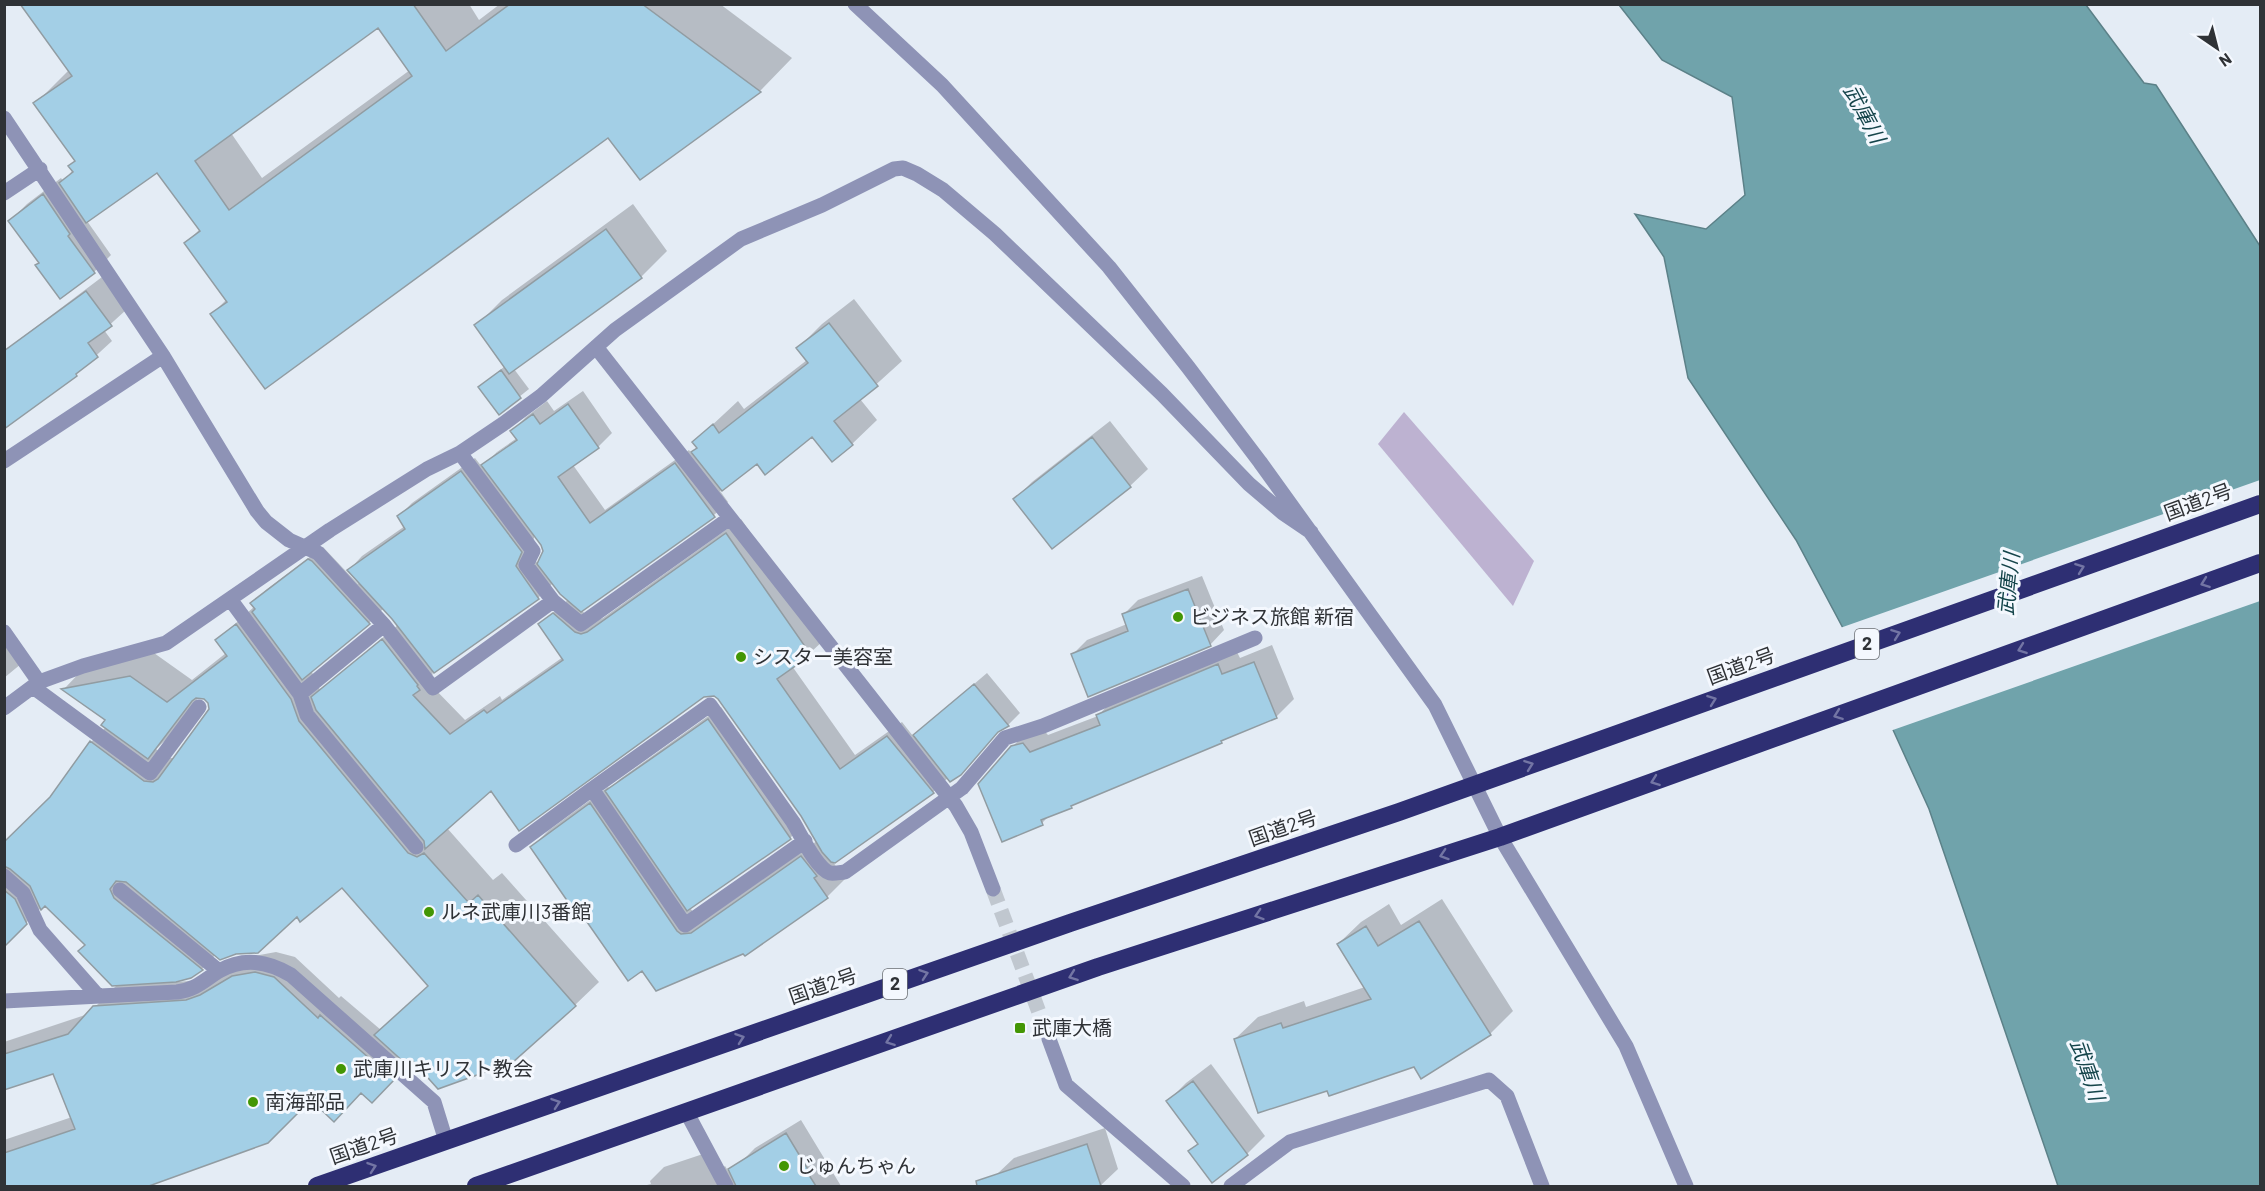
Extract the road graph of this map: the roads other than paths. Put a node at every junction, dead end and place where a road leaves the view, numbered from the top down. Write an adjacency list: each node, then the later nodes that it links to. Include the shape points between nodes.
1 (855, 4): 11 (street, via 942,85 1108,267)
2 (4, 118): 3 (street)
3 (40, 169): 4 (street); 6 (street)
4 (4, 193)
5 (597, 347): 7 (street, via 541,396); 10 (street); 11 (street, via 741,239 903,168 943,190 995,234 1162,394 1249,484)
6 (163, 356): 8 (street); 12 (street, via 257,511 289,540)
7 (460, 453): 12 (street, via 427,469); 15 (street, via 533,551 525,565)
8 (4, 461)
9 (2260, 504): 23 (highway, 国道2号 / 2, one-way to 9)
10 (730, 518): 15 (street, via 581,624); 25 (street)
11 (1311, 532): 23 (street, via 1435,705)
12 (305, 547): 14 (street); 16 (street, via 318,553)
13 (2260, 563): 26 (highway, one-way to 26)
14 (230, 599): 19 (street, via 166,643 83,666); 20 (street)
15 (553, 601): 16 (street, via 433,688)
16 (384, 625): 20 (street)
17 (4, 632): 19 (street)
18 (1254, 638): 25 (street, via 1005,738)
19 (36, 685): 21 (street, via 150,772); 22 (street)
20 (300, 694): 29 (street, via 307,715)
21 (199, 707)
22 (4, 708)
23 (1474, 785): 26 (street); 38 (highway, 国道2号 / 2, one-way to 23)
24 (592, 789): 27 (street, via 710,705); 27 (street, via 685,925); 28 (street)
25 (950, 798): 27 (street, via 845,872 830,873 819,865); 32 (street, via 971,832)
26 (1500, 837): 37 (highway, one-way to 37, via 1098,967); 45 (street, via 1626,1046)
27 (805, 841)
28 (516, 845)
29 (416, 846)
30 (4, 876): 34 (street, via 23,893 40,930)
31 (120, 890): 33 (street)
32 (993, 890)
33 (219, 971): 34 (street, via 191,990); 38 (street, via 259,962 275,965 291,975 434,1102)
34 (98, 996): 35 (street)
35 (4, 1001)
36 (1049, 1039): 42 (street, via 1066,1085)
37 (687, 1113): 40 (highway); 41 (street)
38 (446, 1141): 39 (highway, 国道2号 / 2, one-way to 38)
39 (317, 1186)
40 (476, 1186)
41 (726, 1186)
42 (1183, 1186)
43 (1230, 1186): 44 (street, via 1290,1142 1489,1080 1507,1096)
44 (1542, 1186)
45 (1686, 1186)

